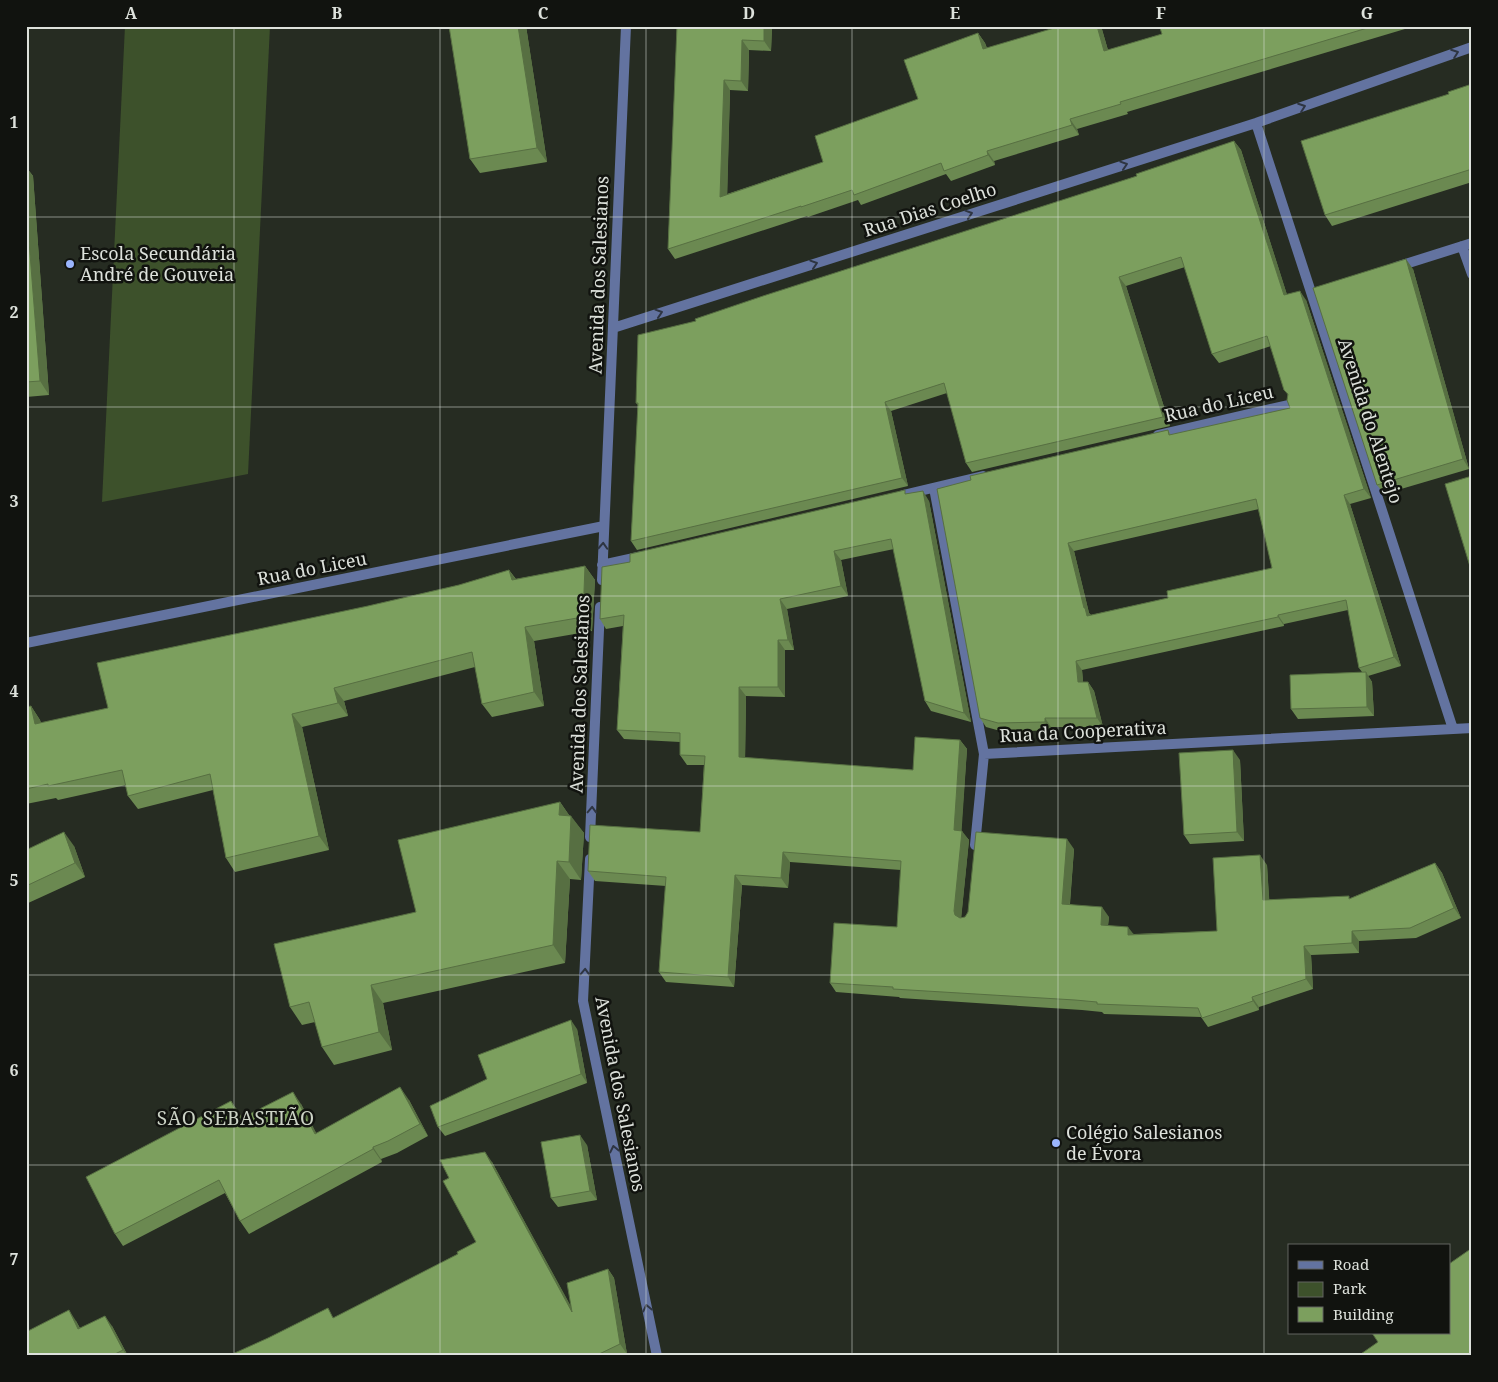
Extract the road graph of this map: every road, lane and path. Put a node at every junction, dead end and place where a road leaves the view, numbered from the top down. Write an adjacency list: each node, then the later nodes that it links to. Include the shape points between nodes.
1 (626, 26): 7 (street, Avenida dos Salesianos)
2 (1472, 47): 3 (street, Rua Dias Coelho, one-way to 2)
3 (1256, 123): 7 (street, Rua Dias Coelho, one-way to 3); 18 (street, Avenida do Alentejo, via 1316,291)
4 (1467, 245): 5 (street); 6 (street)
5 (1387, 269)
6 (1472, 274)
7 (613, 328): 13 (street, Avenida dos Salesianos)
8 (1288, 405): 9 (street, Rua do Liceu)
9 (1144, 438)
10 (991, 475): 11 (street)
11 (934, 488): 12 (street); 19 (street, Rua da Cooperativa)
12 (896, 497)
13 (604, 526): 15 (street, Avenida dos Salesianos, one-way to 13); 16 (street, Rua do Liceu)
14 (650, 554): 15 (street)
15 (602, 566): 21 (street, Avenida dos Salesianos, one-way to 15, via 583,1001)
16 (26, 643)
17 (1472, 728): 18 (street, Rua da Cooperativa)
18 (1452, 729): 19 (street, Rua da Cooperativa)
19 (984, 754): 20 (street)
20 (975, 852)
21 (657, 1356)

